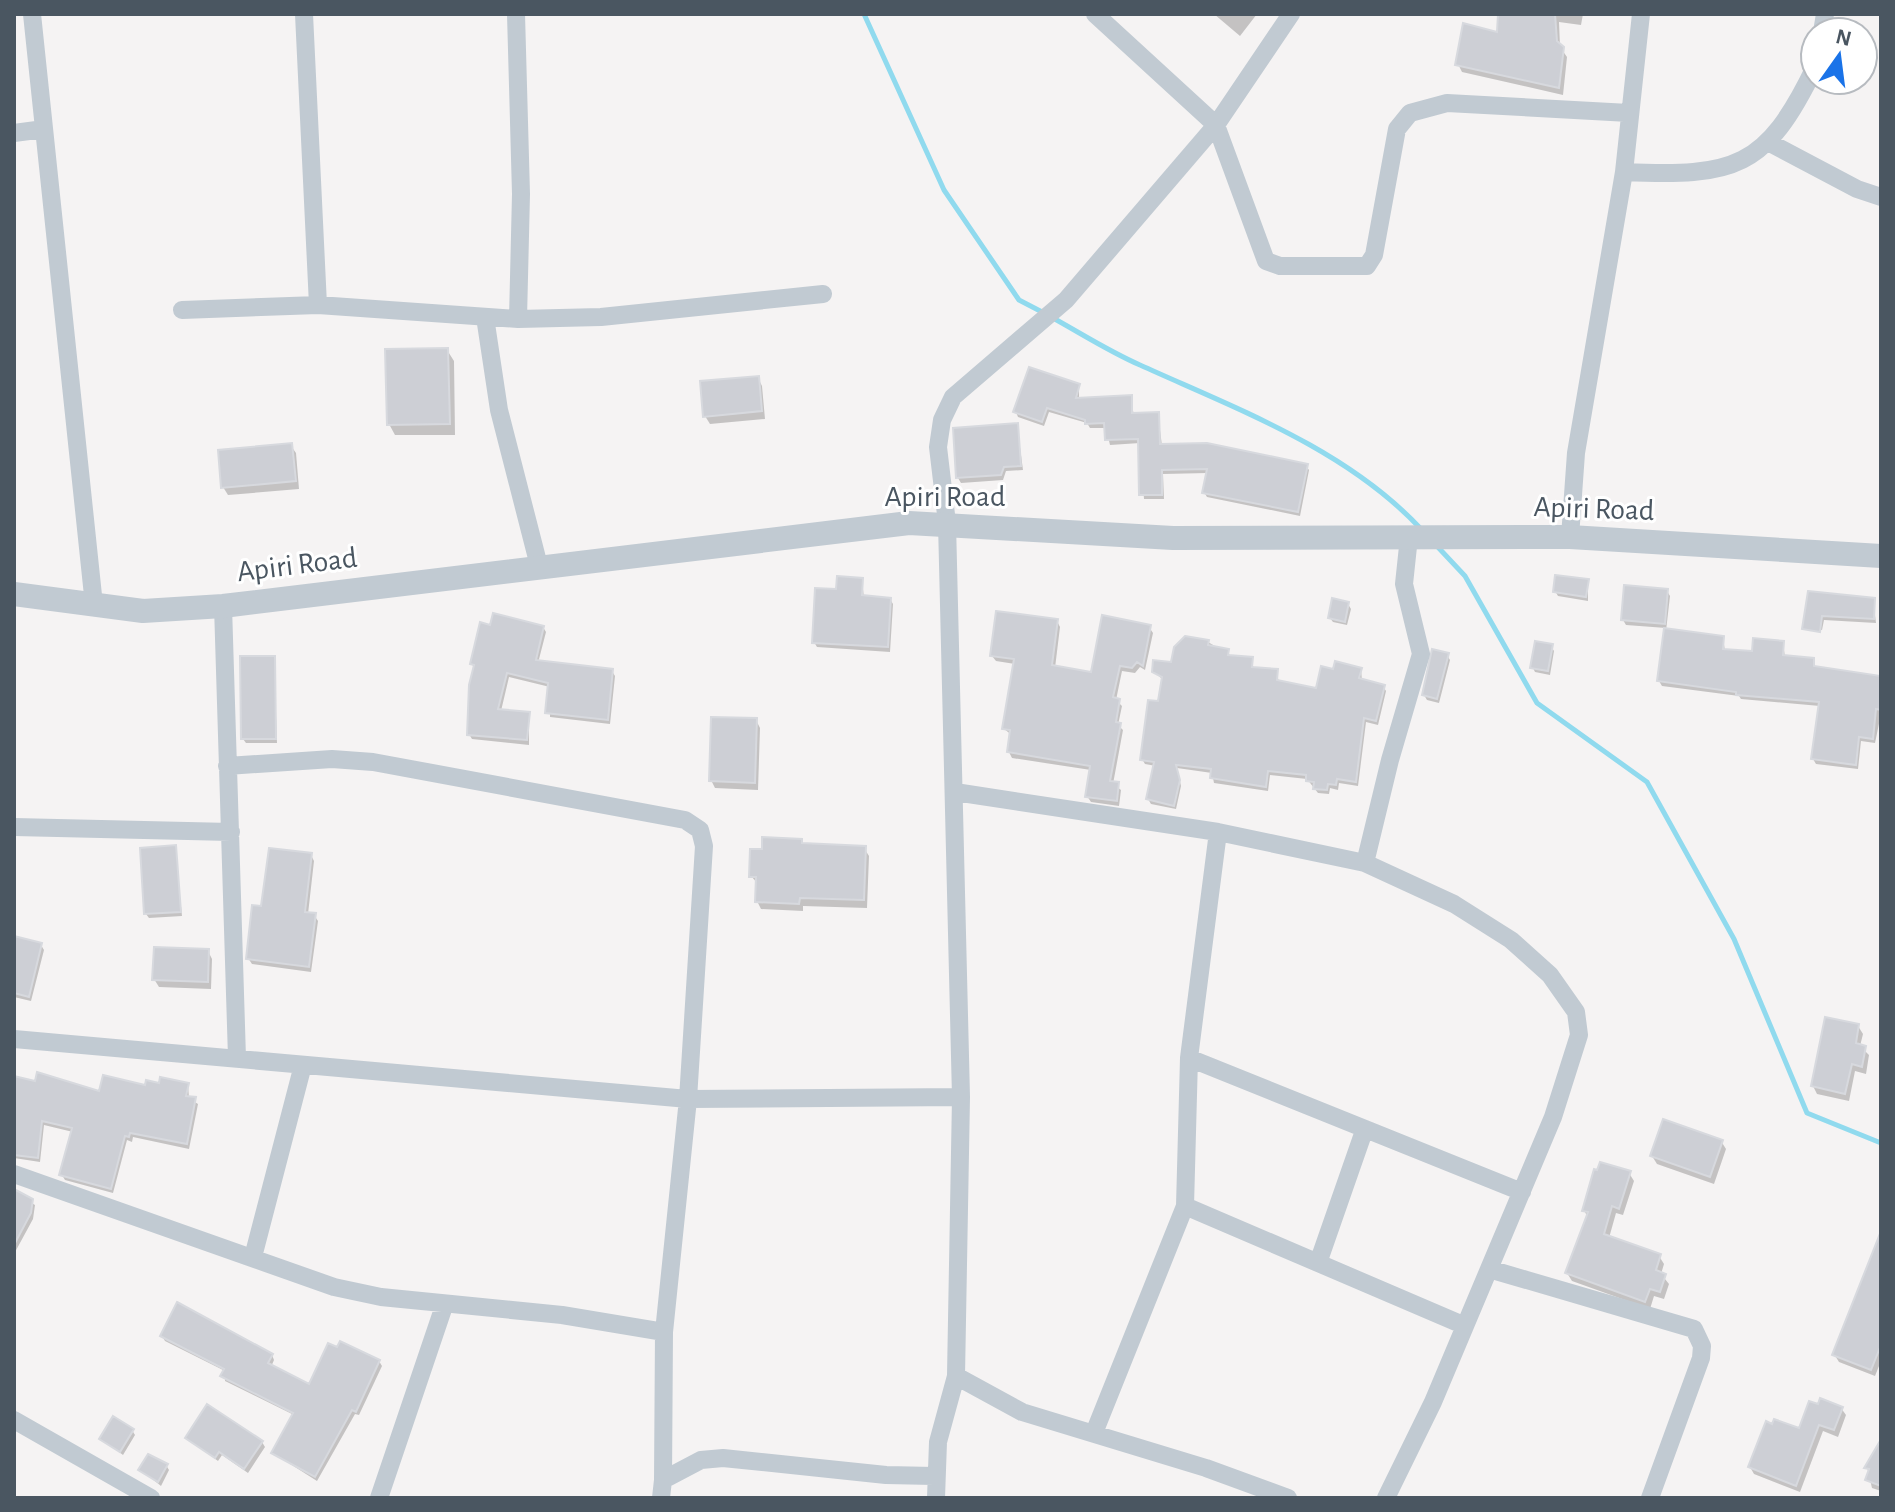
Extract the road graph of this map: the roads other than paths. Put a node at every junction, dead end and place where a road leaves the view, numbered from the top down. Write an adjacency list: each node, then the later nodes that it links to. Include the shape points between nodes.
1 (32, 14): 10 (street)
2 (304, 14): 16 (street)
3 (516, 14): 19 (street)
4 (1095, 14): 9 (street)
5 (1291, 14): 9 (street)
6 (1641, 14): 8 (street)
7 (1801, 96): 12 (street)
8 (1629, 113): 9 (street, via 1447,103 1410,113 1397,129 1374,255 1367,266 1347,267 1266,261); 13 (street)
9 (1216, 125): 20 (street, via 1066,300 953,397 938,447)
10 (44, 129): 11 (street); 26 (street)
11 (14, 133)
12 (1770, 143): 13 (street, via 1742,161 1688,175); 14 (street)
13 (1624, 172): 22 (street, via 1576,453)
14 (1881, 197)
15 (823, 294): 19 (street, via 707,309)
16 (318, 305): 17 (street); 18 (street)
17 (182, 310)
18 (485, 317): 19 (street); 24 (street, via 499,410)
19 (518, 319)
20 (947, 523): 21 (street, Apiri Road, via 1173,538); 24 (street, Apiri Road); 29 (street)
21 (1409, 537): 22 (street, Apiri Road); 33 (street, via 1404,584 1421,654)
22 (1570, 537): 23 (street, Apiri Road)
23 (1881, 556)
24 (539, 566): 27 (street, Apiri Road)
25 (14, 594): 26 (street, Apiri Road)
26 (94, 605): 27 (street, Apiri Road, via 143,611)
27 (223, 606): 28 (street)
28 (227, 766): 31 (street); 39 (street, via 332,759 373,762 685,820 700,830 704,846)
29 (955, 792): 32 (street); 38 (street)
30 (14, 827): 31 (street)
31 (231, 832): 35 (street)
32 (1218, 832): 33 (street); 36 (street)
33 (1365, 863): 42 (street, via 1454,904 1511,940 1550,975 1576,1012 1579,1035)
34 (14, 1039): 35 (street)
35 (237, 1058): 37 (street)
36 (1189, 1058): 40 (street); 43 (street)
37 (303, 1065): 39 (street); 44 (street)
38 (961, 1097): 39 (street); 50 (street)
39 (688, 1099): 49 (street)
40 (1364, 1131): 42 (street); 45 (street)
41 (14, 1174): 44 (street)
42 (1522, 1192): 46 (street)
43 (1185, 1206): 45 (street); 52 (street)
44 (253, 1257): 47 (street, via 334,1287)
45 (1318, 1263): 48 (street)
46 (1489, 1269): 48 (street); 60 (street, via 1694,1329 1699,1335 1701,1358)
47 (444, 1306): 49 (street, via 562,1315); 56 (street)
48 (1463, 1325): 59 (street)
49 (664, 1332): 54 (street)
50 (956, 1376): 52 (street, via 1022,1412); 53 (street)
51 (14, 1420): 55 (street)
52 (1094, 1433): 58 (street)
53 (934, 1476): 54 (street, via 723,1458 701,1460); 57 (street)
54 (662, 1489)
55 (151, 1498)
56 (379, 1498)
57 (936, 1498)
58 (1288, 1498)
59 (1386, 1498)
60 (1650, 1498)

